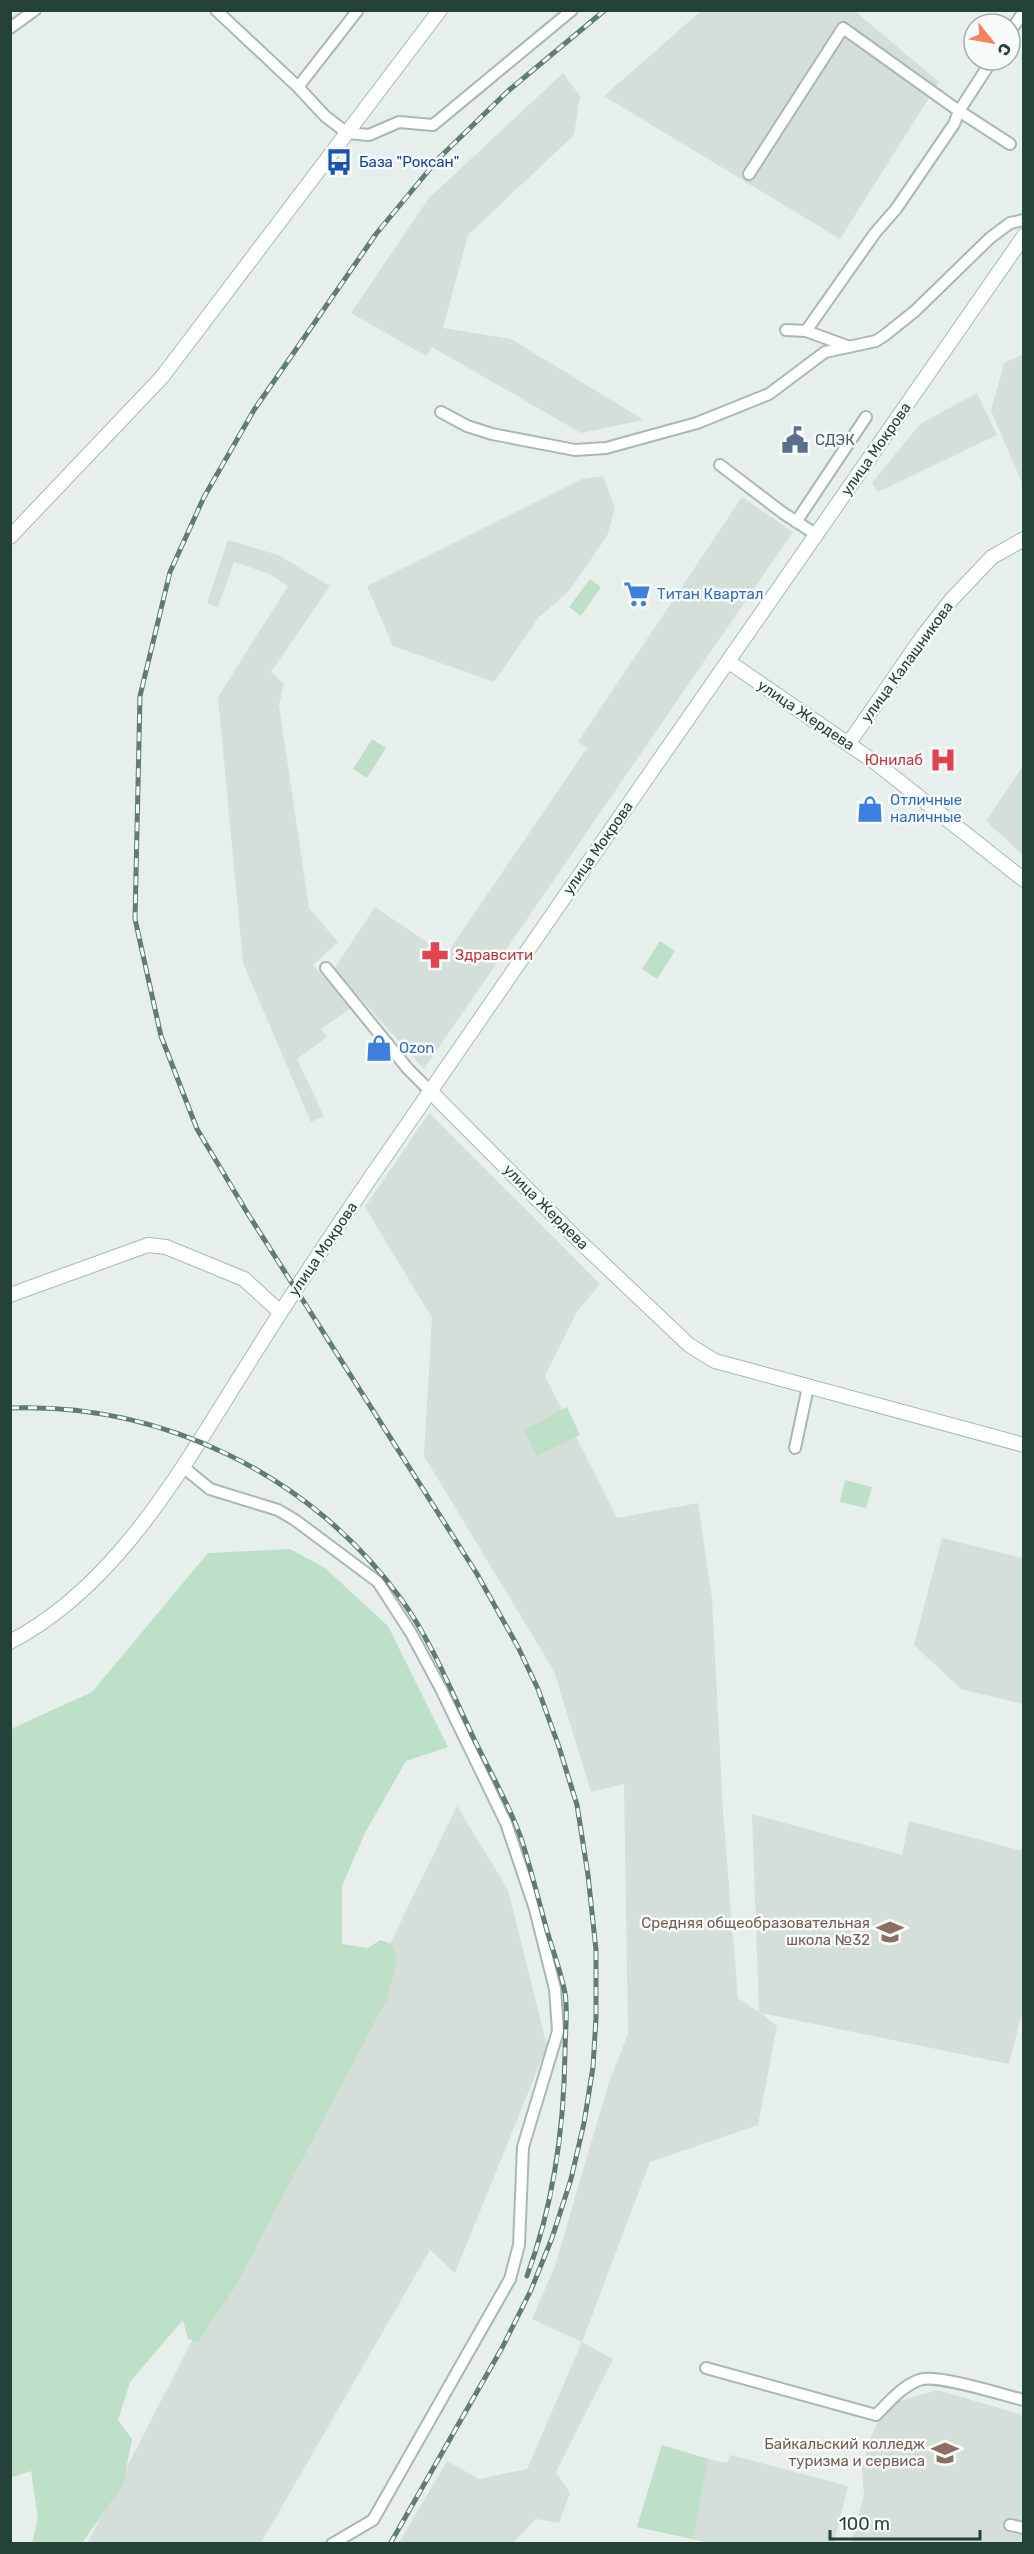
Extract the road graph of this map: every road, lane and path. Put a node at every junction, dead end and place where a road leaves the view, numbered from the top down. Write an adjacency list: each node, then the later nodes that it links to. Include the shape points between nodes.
1 (35, 10): 6 (street)
2 (216, 10): 8 (street)
3 (358, 10): 8 (street)
4 (440, 10): 10 (main road)
5 (572, 10): 10 (street, via 433,125 399,122 369,135)
6 (10, 28)
7 (984, 72): 9 (street)
8 (298, 87): 10 (street)
9 (959, 111): 11 (street); 12 (street, via 843,28); 16 (street, via 896,209 874,233)
10 (347, 134): 23 (main road, via 162,377)
11 (1010, 144)
12 (749, 174)
13 (1023, 219): 17 (street, via 1010,223 990,238 897,327 876,340)
14 (1023, 236): 22 (main road, улица Мокрова)
15 (786, 330): 16 (street)
16 (806, 332): 17 (street)
17 (847, 346): 18 (street, via 816,357 783,385 754,401 697,423 606,448 548,447 467,426)
18 (441, 412)
19 (866, 417): 21 (street)
20 (720, 465): 21 (street)
21 (796, 522): 22 (street)
22 (817, 535): 25 (main road, улица Мокрова)
23 (10, 537)
24 (1023, 539): 26 (main road, улица Калашникова, via 992,557 952,599)
25 (729, 662): 26 (main road, улица Жердева); 29 (main road, улица Мокрова)
26 (849, 743): 27 (main road, улица Жердева)
27 (1023, 880)
28 (326, 968): 29 (street, улица Жердева)
29 (430, 1091): 31 (main road, улица Мокрова); 32 (main road, улица Жердева, via 689,1345 715,1362)
30 (10, 1295): 31 (main road, via 148,1245 166,1247 244,1278)
31 (280, 1312): 35 (main road, улица Мокрова)
32 (808, 1387): 33 (main road, улица Жердева); 34 (street)
33 (1023, 1445)
34 (795, 1448)
35 (183, 1467): 36 (main road, улица Мокрова, via 147,1521 79,1593 36,1629); 41 (street, via 210,1489 278,1510 295,1520 378,1582 441,1689 506,1823 535,1908 558,2007 558,2031 523,2147 519,2245 510,2279 373,2520)
36 (10, 1642)
37 (706, 2368): 38 (street, via 876,2415 898,2392 920,2379 940,2379)
38 (1023, 2400)
39 (1010, 2525): 40 (street)
40 (1023, 2528)
41 (332, 2544)

